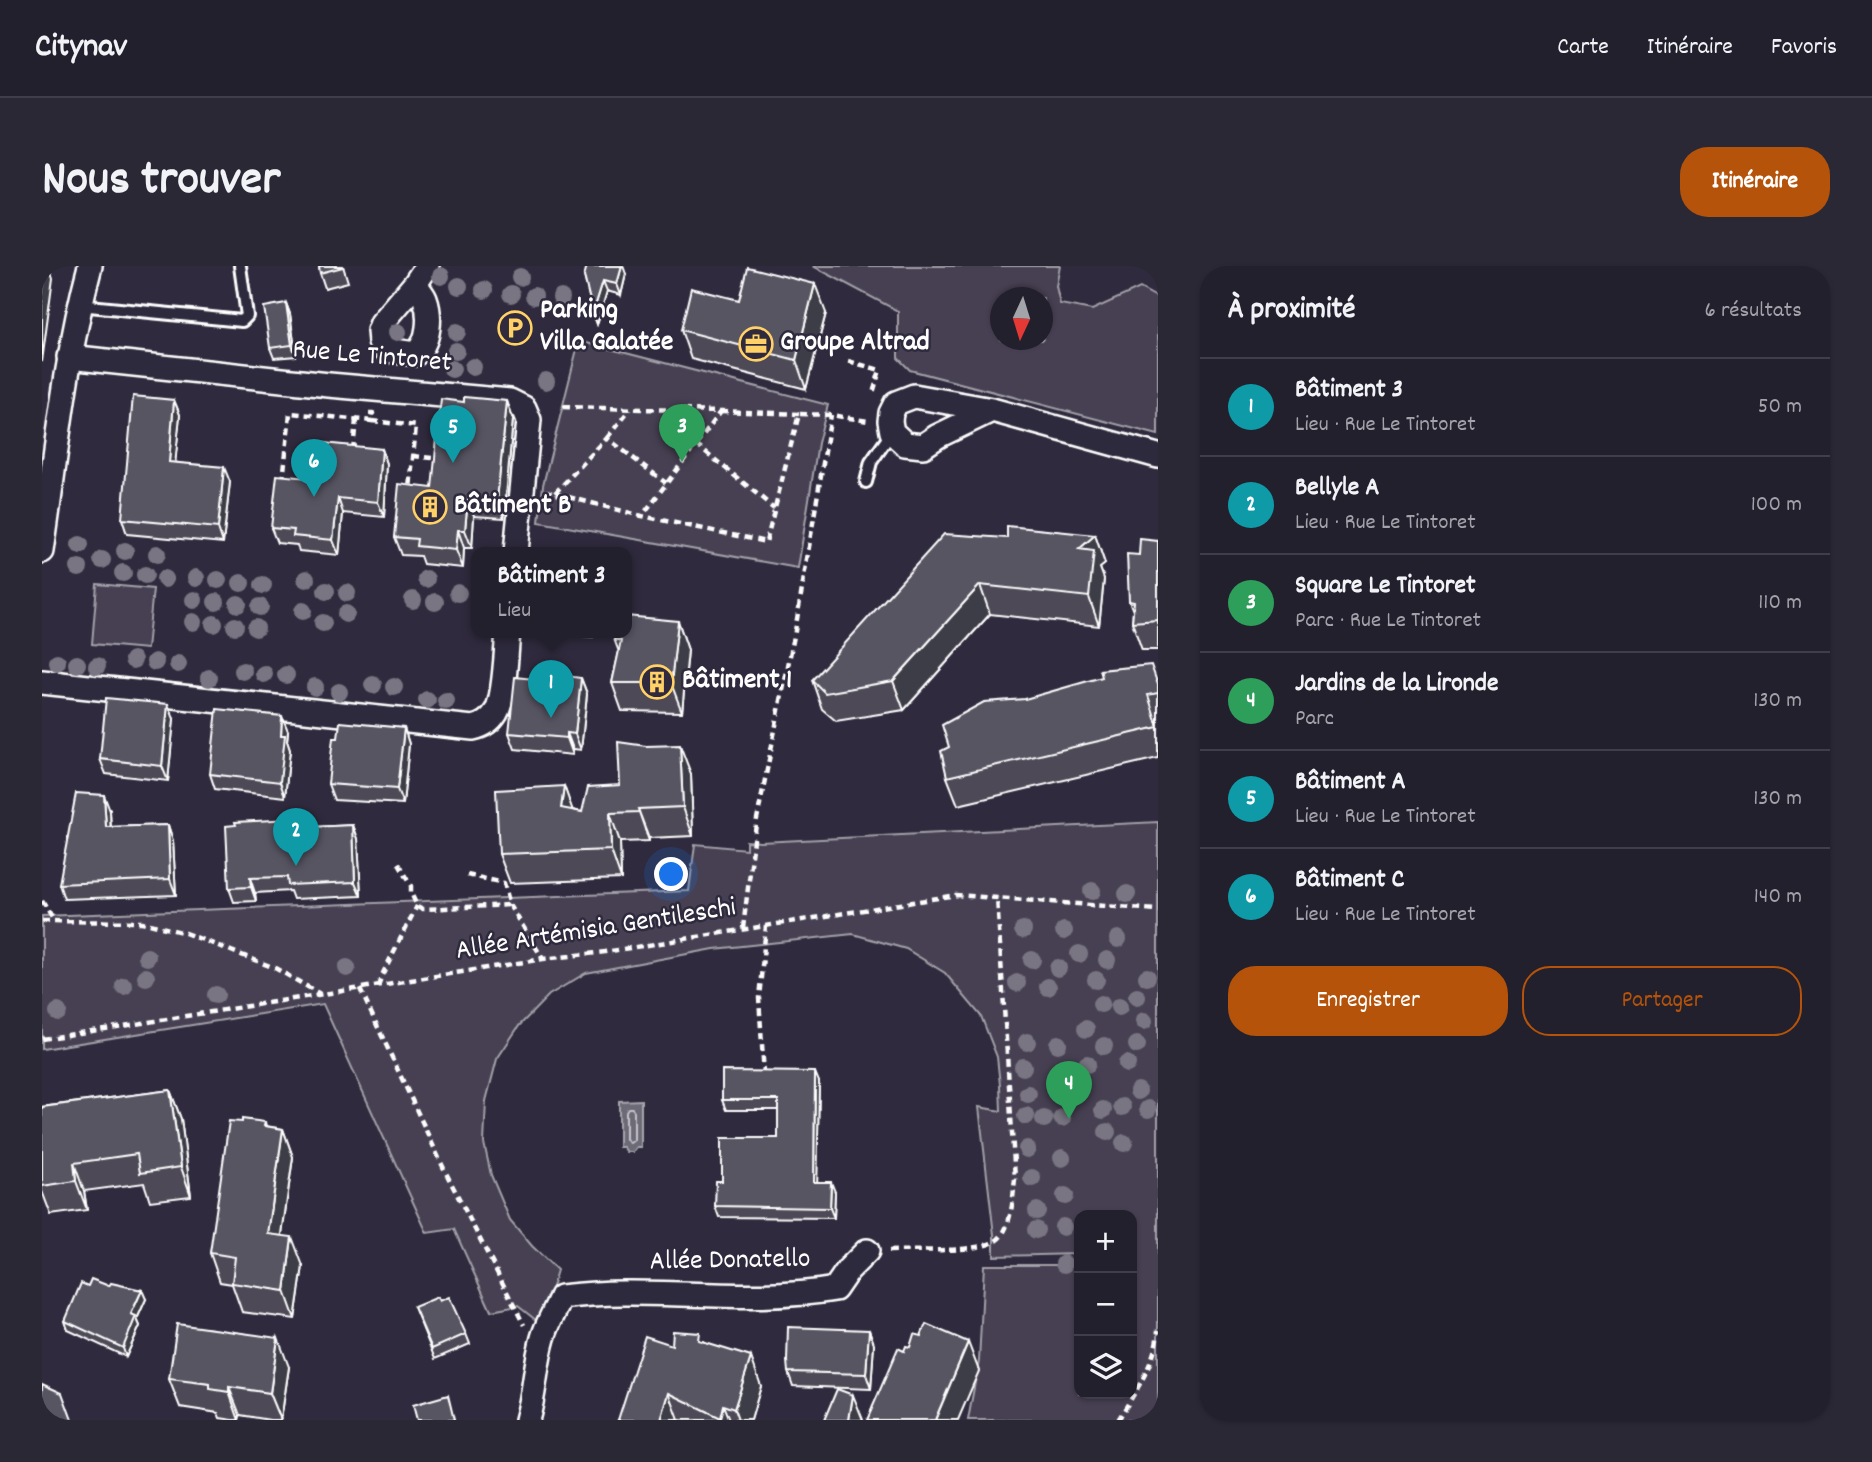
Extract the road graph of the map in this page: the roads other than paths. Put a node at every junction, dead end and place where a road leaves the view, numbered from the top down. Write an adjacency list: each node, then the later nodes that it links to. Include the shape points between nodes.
1 (90, 266): 3 (street)
2 (240, 266): 3 (lane, via 247,316 243,321)
3 (79, 305): 4 (street)
4 (69, 357): 9 (street, Rue Le Tintoret, via 510,401 524,408 529,420); 10 (street)
5 (992, 410): 6 (street, via 923,446 905,444); 6 (street, via 915,396 896,403); 7 (street)
6 (883, 427): 8 (lane)
7 (1158, 456)
8 (866, 482)
9 (516, 547)
10 (42, 551)
11 (507, 638): 12 (street, via 497,711 473,728)
12 (42, 682)
13 (867, 1251): 14 (street, Allée Donatello, via 835,1289 805,1294 615,1292 561,1297 543,1336)
14 (527, 1420)

